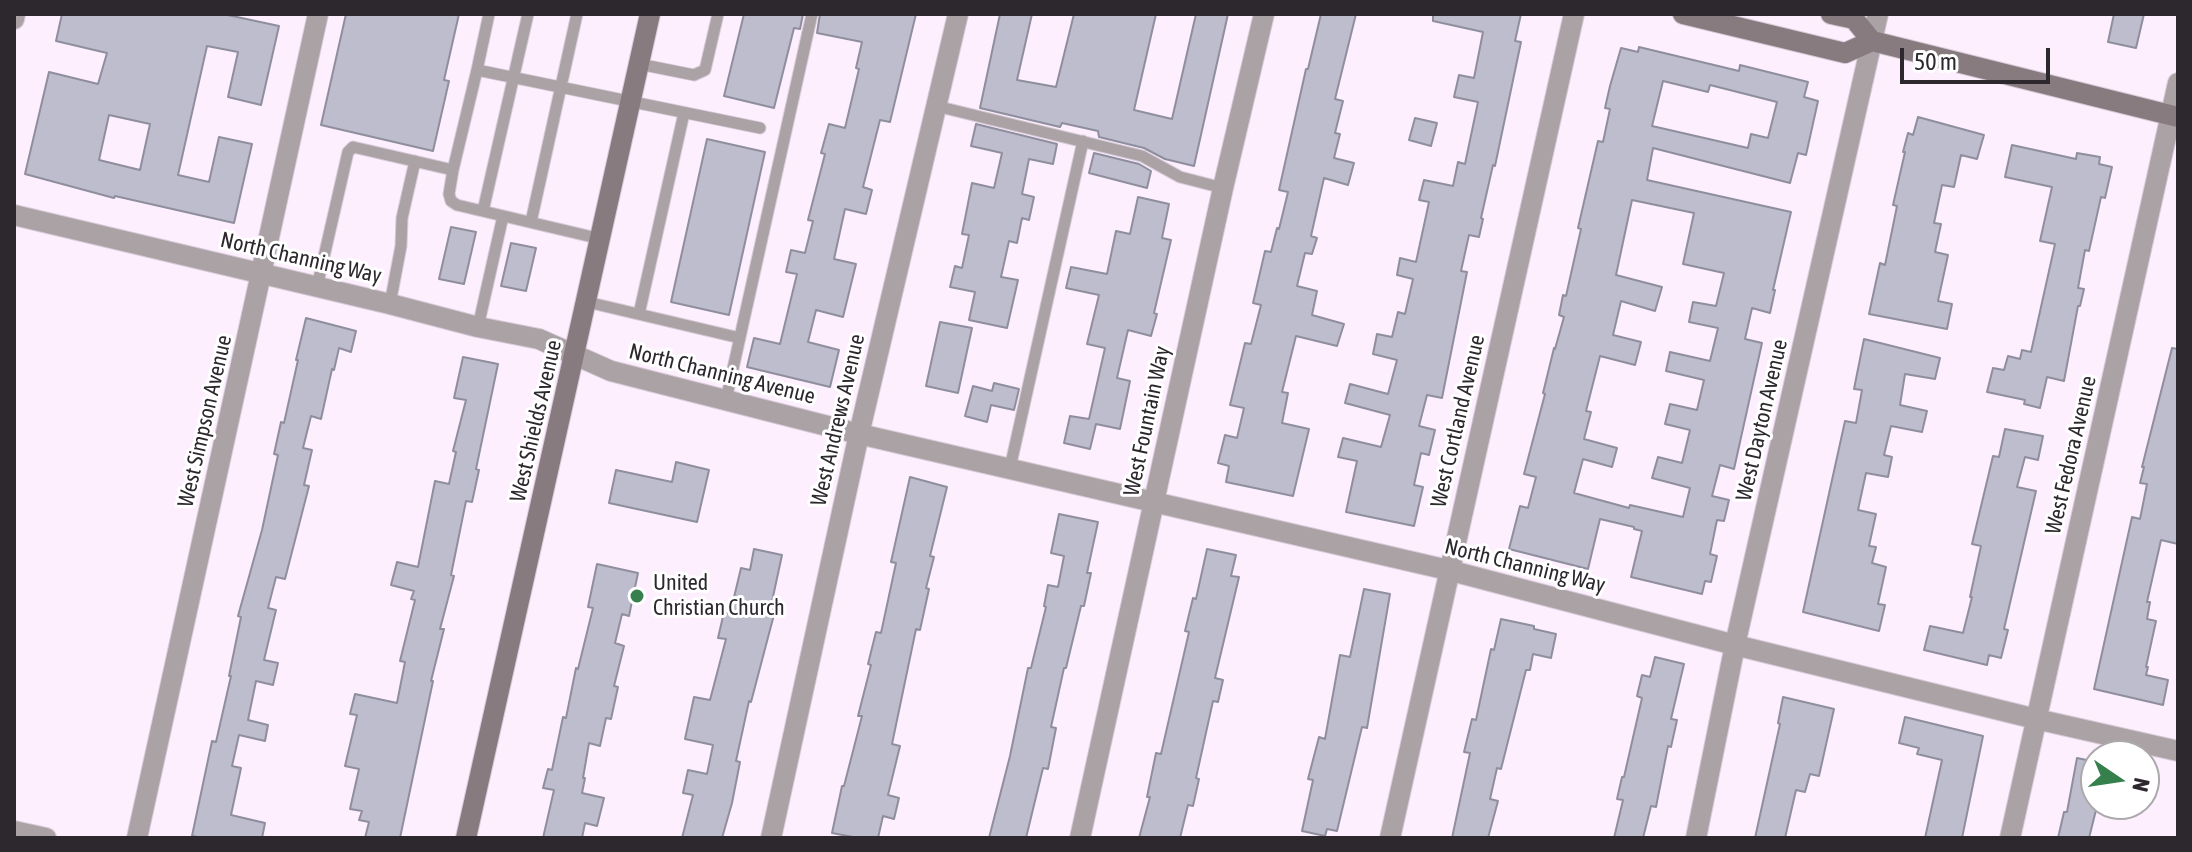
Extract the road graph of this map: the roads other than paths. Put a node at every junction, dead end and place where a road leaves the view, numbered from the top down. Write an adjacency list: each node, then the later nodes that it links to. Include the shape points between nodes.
1 (318, 14): 34 (street, West Simpson Avenue)
2 (489, 14): 16 (lane)
3 (528, 14): 17 (lane)
4 (577, 14): 19 (lane)
5 (650, 14): 15 (main road, West Shields Avenue)
6 (718, 14): 15 (lane, via 705,70 694,75)
7 (812, 14): 40 (lane)
8 (958, 14): 21 (street, West Andrews Avenue)
9 (1264, 14): 28 (street, West Fountain Way)
10 (1574, 14): 46 (street, West Cortland Avenue)
11 (1683, 14): 14 (main road, via 1845,53)
12 (1831, 14): 14 (main road, via 1854,19)
13 (1878, 14): 14 (street, West Dayton Avenue)
14 (1872, 41): 23 (main road); 47 (street, West Dayton Avenue)
15 (639, 64): 20 (main road, West Shields Avenue)
16 (477, 70): 17 (lane); 27 (lane)
17 (514, 78): 19 (lane); 29 (lane)
18 (2178, 83): 23 (street, West Fedora Avenue)
19 (561, 87): 20 (lane); 32 (lane)
20 (631, 102): 22 (lane); 33 (main road, West Shields Avenue)
21 (936, 106): 25 (lane); 43 (street, West Andrews Avenue)
22 (684, 113): 24 (lane); 38 (lane)
23 (2175, 116): 48 (street, West Fedora Avenue)
24 (760, 128)
25 (1083, 141): 28 (lane, via 1142,156 1180,177); 44 (lane)
26 (415, 161): 27 (lane); 35 (lane, via 353,147 348,152); 37 (lane)
27 (453, 170): 29 (lane, via 451,201)
28 (1223, 188): 45 (street, West Fountain Way)
29 (483, 211): 31 (lane)
30 (14, 215): 34 (street, North Channing Way)
31 (503, 216): 32 (lane); 39 (lane)
32 (531, 222): 33 (lane)
33 (601, 239): 36 (main road, West Shields Avenue)
34 (262, 274): 35 (street, North Channing Way); 52 (street, West Simpson Avenue)
35 (317, 287): 37 (street, North Channing Way)
36 (587, 302): 38 (lane); 41 (main road, West Shields Avenue)
37 (390, 304): 39 (street, North Channing Way)
38 (639, 314): 40 (lane)
39 (478, 327): 41 (street, North Channing Way, via 539,339)
40 (740, 338): 42 (lane)
41 (576, 355): 42 (street, North Channing Avenue, via 611,371); 53 (main road, West Shields Avenue)
42 (726, 400): 43 (street, North Channing Avenue)
43 (859, 434): 44 (street, North Channing Way); 54 (street, West Andrews Avenue)
44 (1010, 468): 45 (street, North Channing Way)
45 (1154, 502): 46 (street, North Channing Way); 55 (street, West Fountain Way)
46 (1448, 570): 47 (street, North Channing Way); 56 (street, West Cortland Avenue)
47 (1735, 645): 48 (street, North Channing Way); 57 (street, West Dayton Avenue)
48 (2036, 719): 49 (street, North Channing Way); 58 (street, West Fedora Avenue)
49 (2178, 751)
50 (14, 831): 51 (street)
51 (46, 838)
52 (137, 838)
53 (466, 838)
54 (771, 838)
55 (1080, 838)
56 (1390, 838)
57 (1696, 838)
58 (2010, 838)

